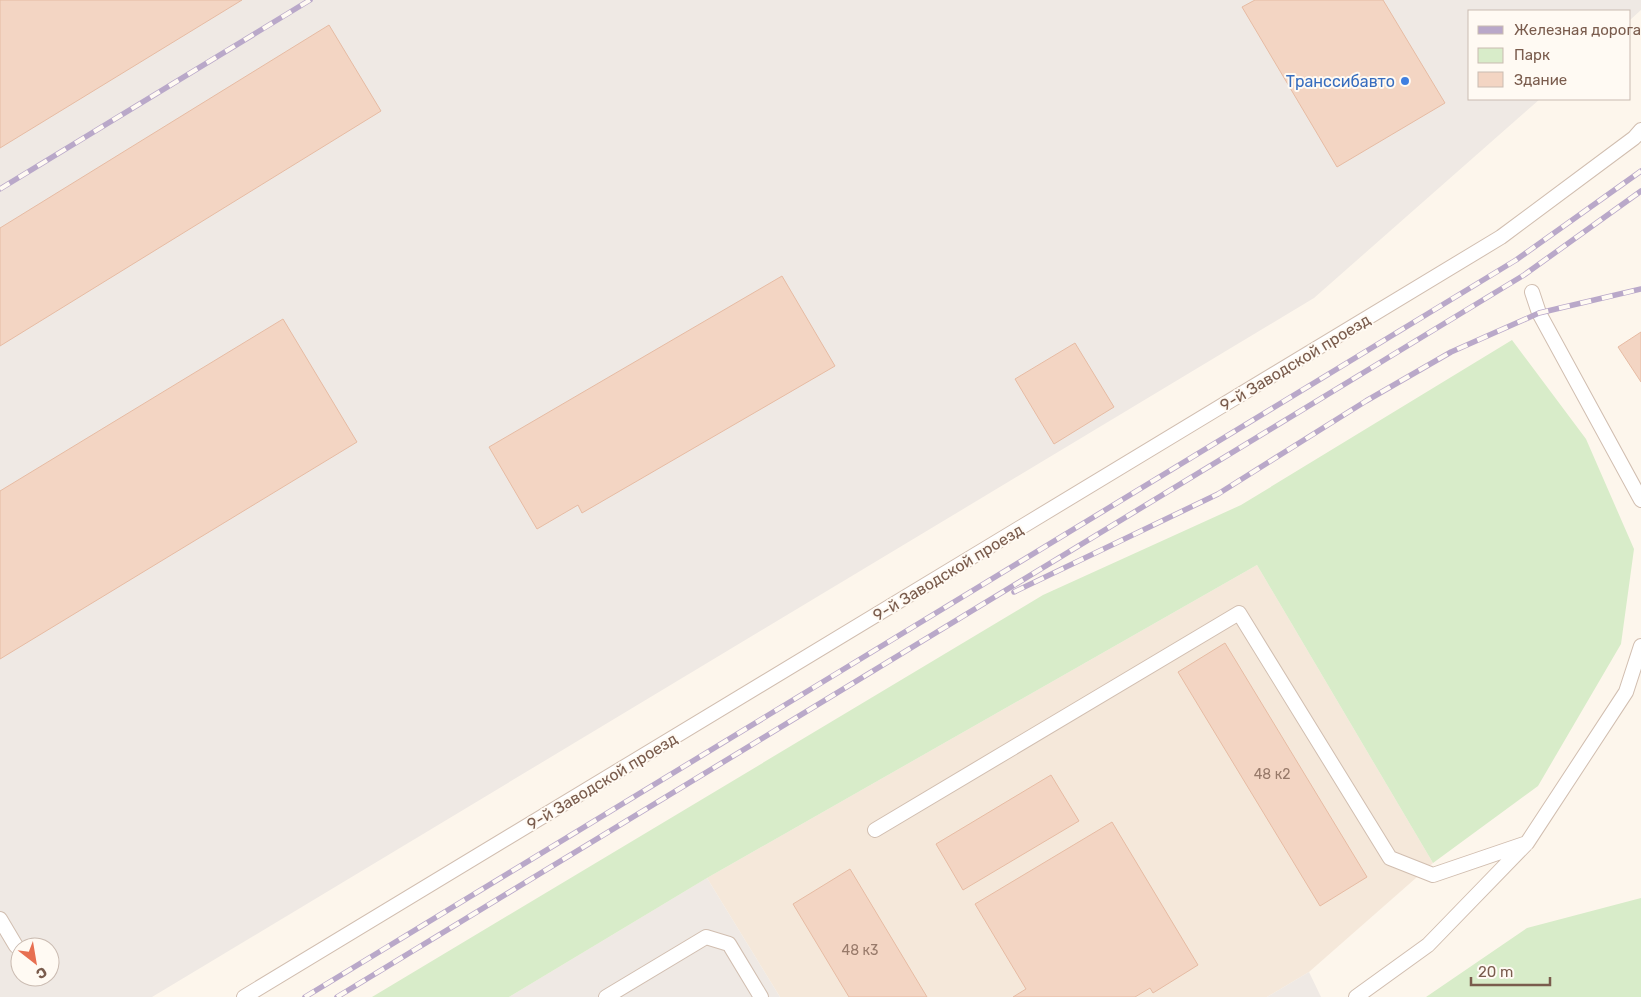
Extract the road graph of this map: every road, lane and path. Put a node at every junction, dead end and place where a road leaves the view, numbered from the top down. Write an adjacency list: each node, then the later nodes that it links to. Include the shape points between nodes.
1 (1641, 130): 9 (lane, 9-й Заводской проезд, via 1502,237)
2 (1532, 292): 3 (lane, via 1540,313)
3 (1641, 500)
4 (1641, 646): 6 (lane, via 1626,692)
5 (875, 830): 6 (lane, via 1239,612 1390,858 1433,875)
6 (1528, 843): 12 (lane, via 1428,945)
7 (0, 919): 8 (lane)
8 (11, 937)
9 (244, 997)
10 (606, 997): 11 (lane, via 706,937 729,944)
11 (761, 997)
12 (1356, 997)

